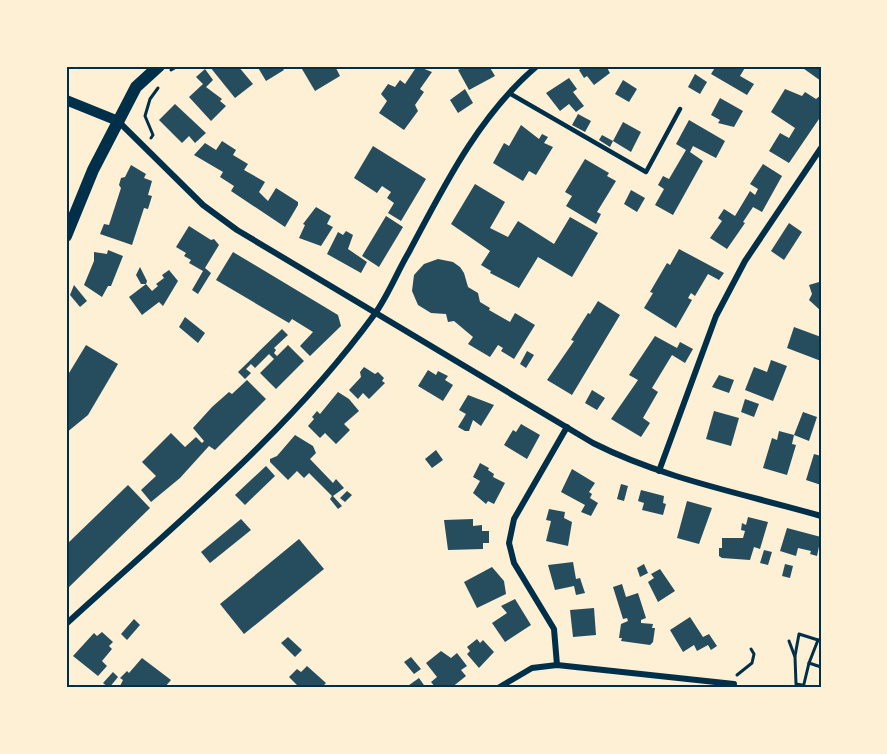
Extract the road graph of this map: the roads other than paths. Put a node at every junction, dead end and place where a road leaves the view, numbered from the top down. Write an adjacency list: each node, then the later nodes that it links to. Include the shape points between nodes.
1 (159, 66): 6 (main road, via 136,87)
2 (537, 66): 3 (street)
3 (509, 93): 5 (lane, via 646,172); 9 (street, via 469,146)
4 (66, 100): 6 (street)
5 (680, 110)
6 (118, 121): 8 (main road); 9 (street, via 203,205 237,230)
7 (821, 148): 11 (street, via 745,261 716,316)
8 (66, 236)
9 (376, 313): 10 (street); 13 (street, via 338,362 268,439)
10 (567, 427): 11 (street, via 626,460); 14 (street, via 514,519 509,543 514,563 554,629)
11 (659, 471): 12 (street)
12 (821, 516)
13 (66, 624)
14 (557, 665): 15 (street); 16 (street, via 532,668)
15 (734, 684)
16 (498, 688)

